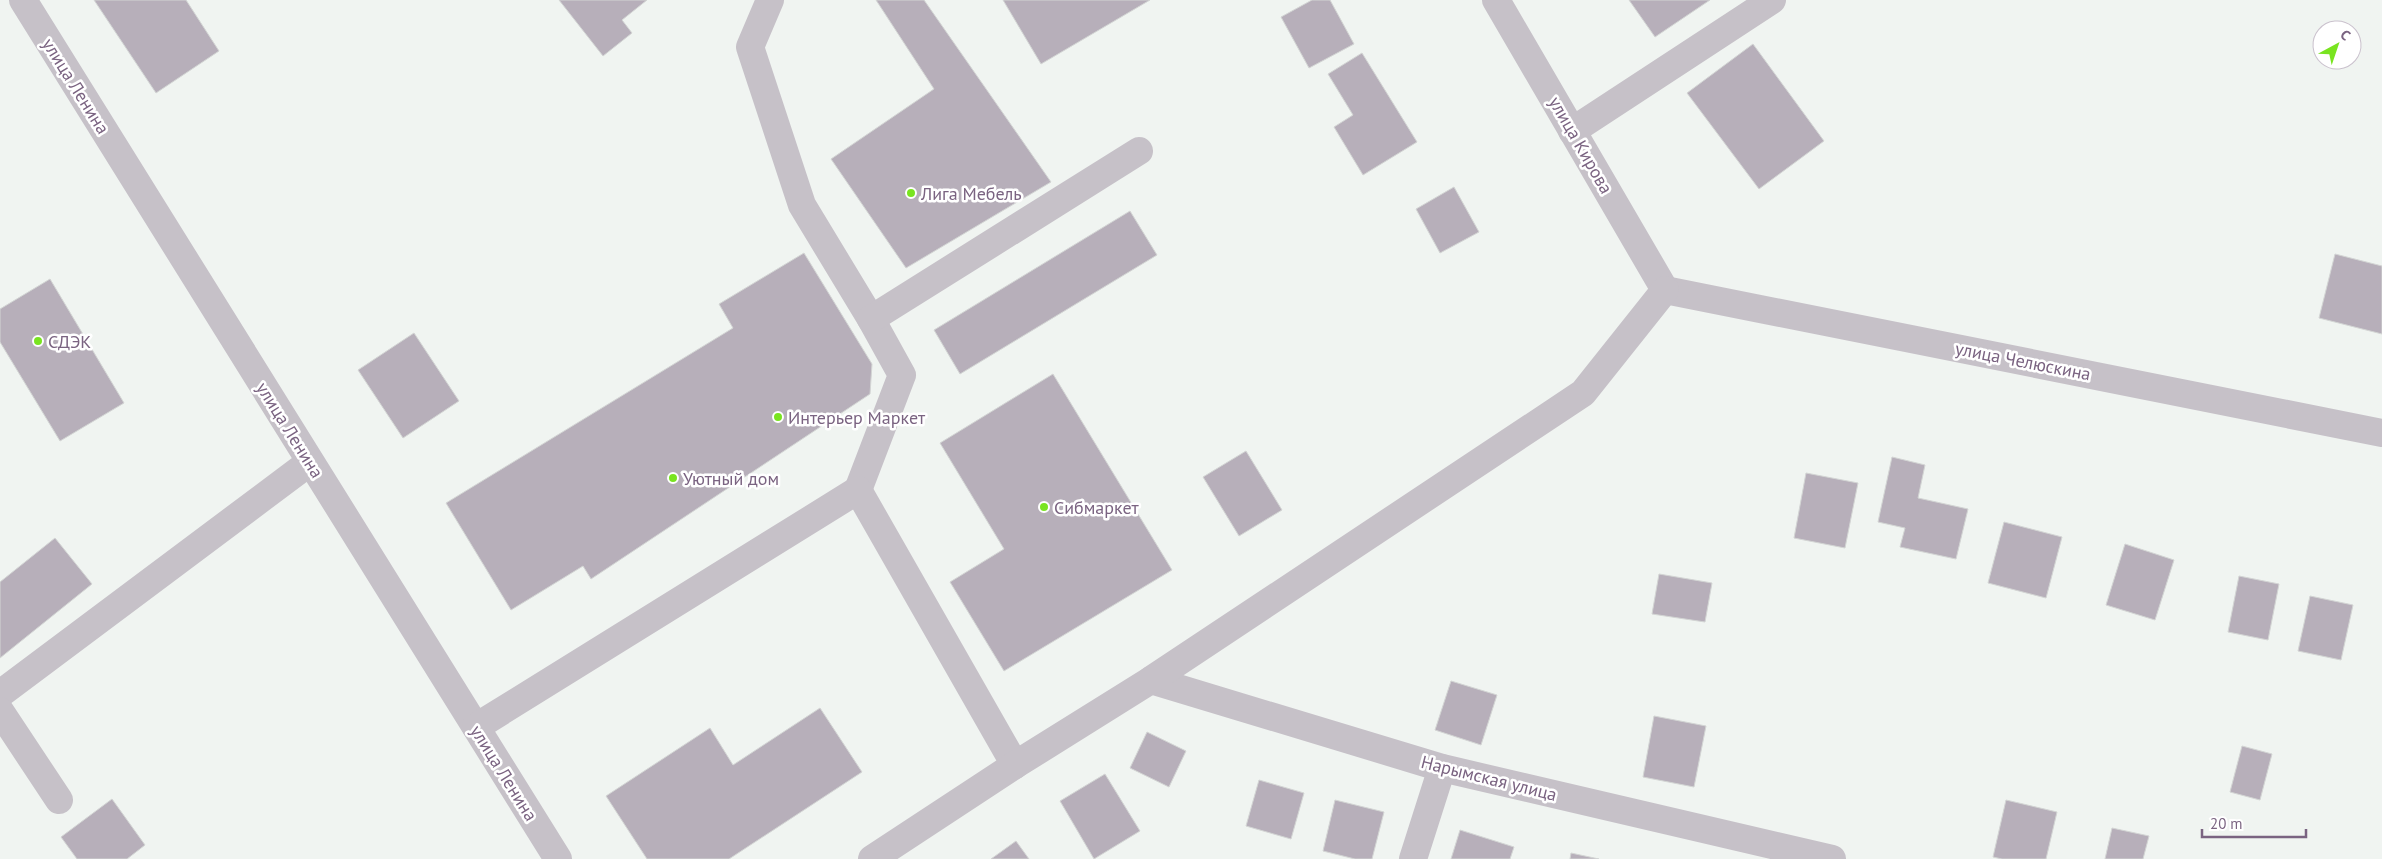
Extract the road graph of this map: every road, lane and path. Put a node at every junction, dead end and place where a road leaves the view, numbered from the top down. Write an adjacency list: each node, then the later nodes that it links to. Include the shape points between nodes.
1 (23, 0): 10 (street, улица Ленина)
2 (770, 0): 8 (street, via 750,47 802,205)
3 (1496, 0): 5 (street, улица Кирова)
4 (1772, 0): 5 (street)
5 (1572, 131): 7 (street, улица Кирова)
6 (1139, 151): 8 (street)
7 (1665, 290): 9 (street, улица Челюскина); 12 (street, via 1583,393)
8 (871, 319): 11 (street, via 902,375)
9 (2382, 433)
10 (310, 462): 13 (street); 15 (street, улица Ленина)
11 (858, 490): 15 (street); 16 (street)
12 (1151, 680): 16 (street); 17 (street, Нарымская улица)
13 (0, 694)
14 (0, 711): 18 (street)
15 (476, 727): 19 (street, улица Ленина)
16 (1015, 765): 20 (street)
17 (1442, 768): 21 (street); 22 (street, Нарымская улица)
18 (59, 800)
19 (558, 859)
20 (872, 859)
21 (1413, 859)
22 (1832, 859)

